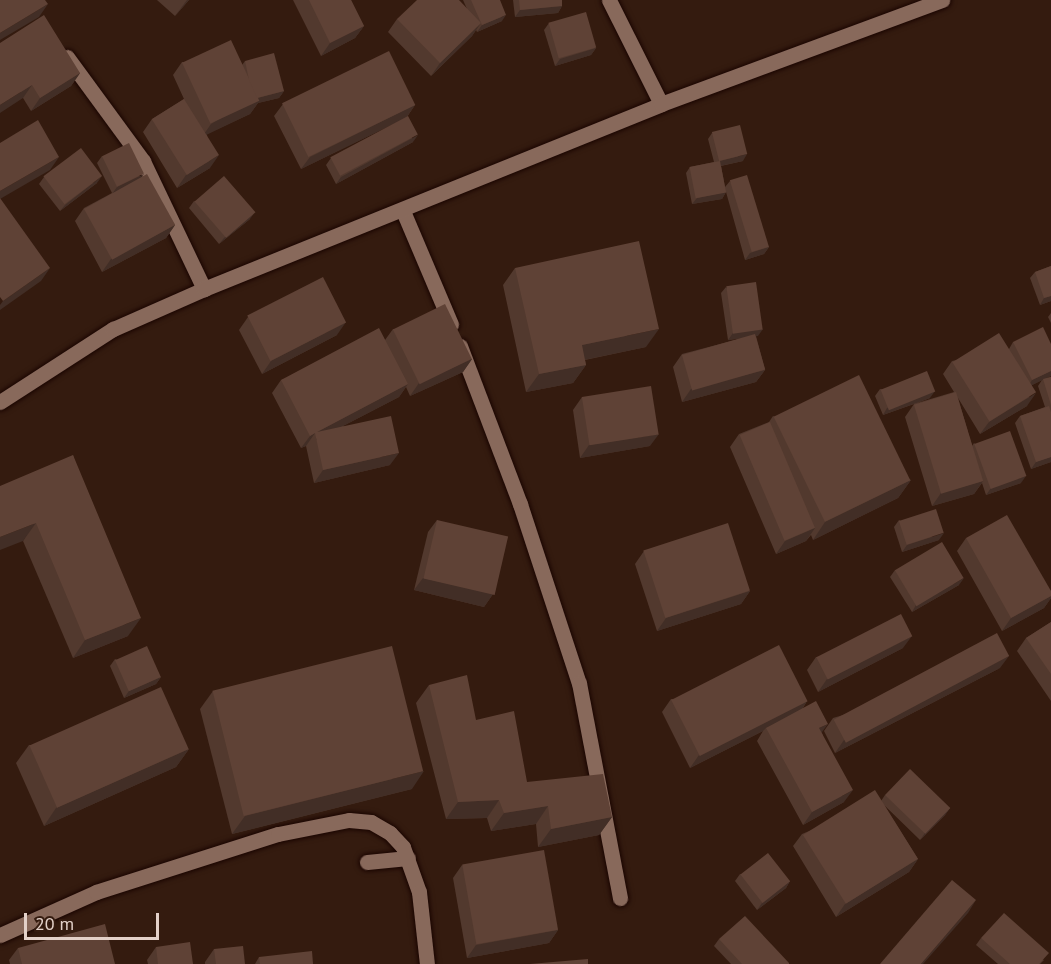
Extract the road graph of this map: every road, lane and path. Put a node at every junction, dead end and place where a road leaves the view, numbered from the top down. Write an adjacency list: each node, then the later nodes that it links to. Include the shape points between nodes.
1 (609, 0): 4 (street)
2 (942, 0): 4 (street)
3 (58, 41): 6 (street, via 143,161)
4 (661, 104): 5 (street)
5 (403, 211): 6 (street); 10 (street, via 461,349 563,631 579,683)
6 (204, 289): 7 (street, via 113,329)
7 (0, 402)
8 (408, 858): 9 (street); 11 (street, via 390,833 371,822 328,823 278,834 96,892); 12 (street, via 419,892)
9 (367, 862)
10 (620, 898)
11 (0, 934)
12 (427, 964)

